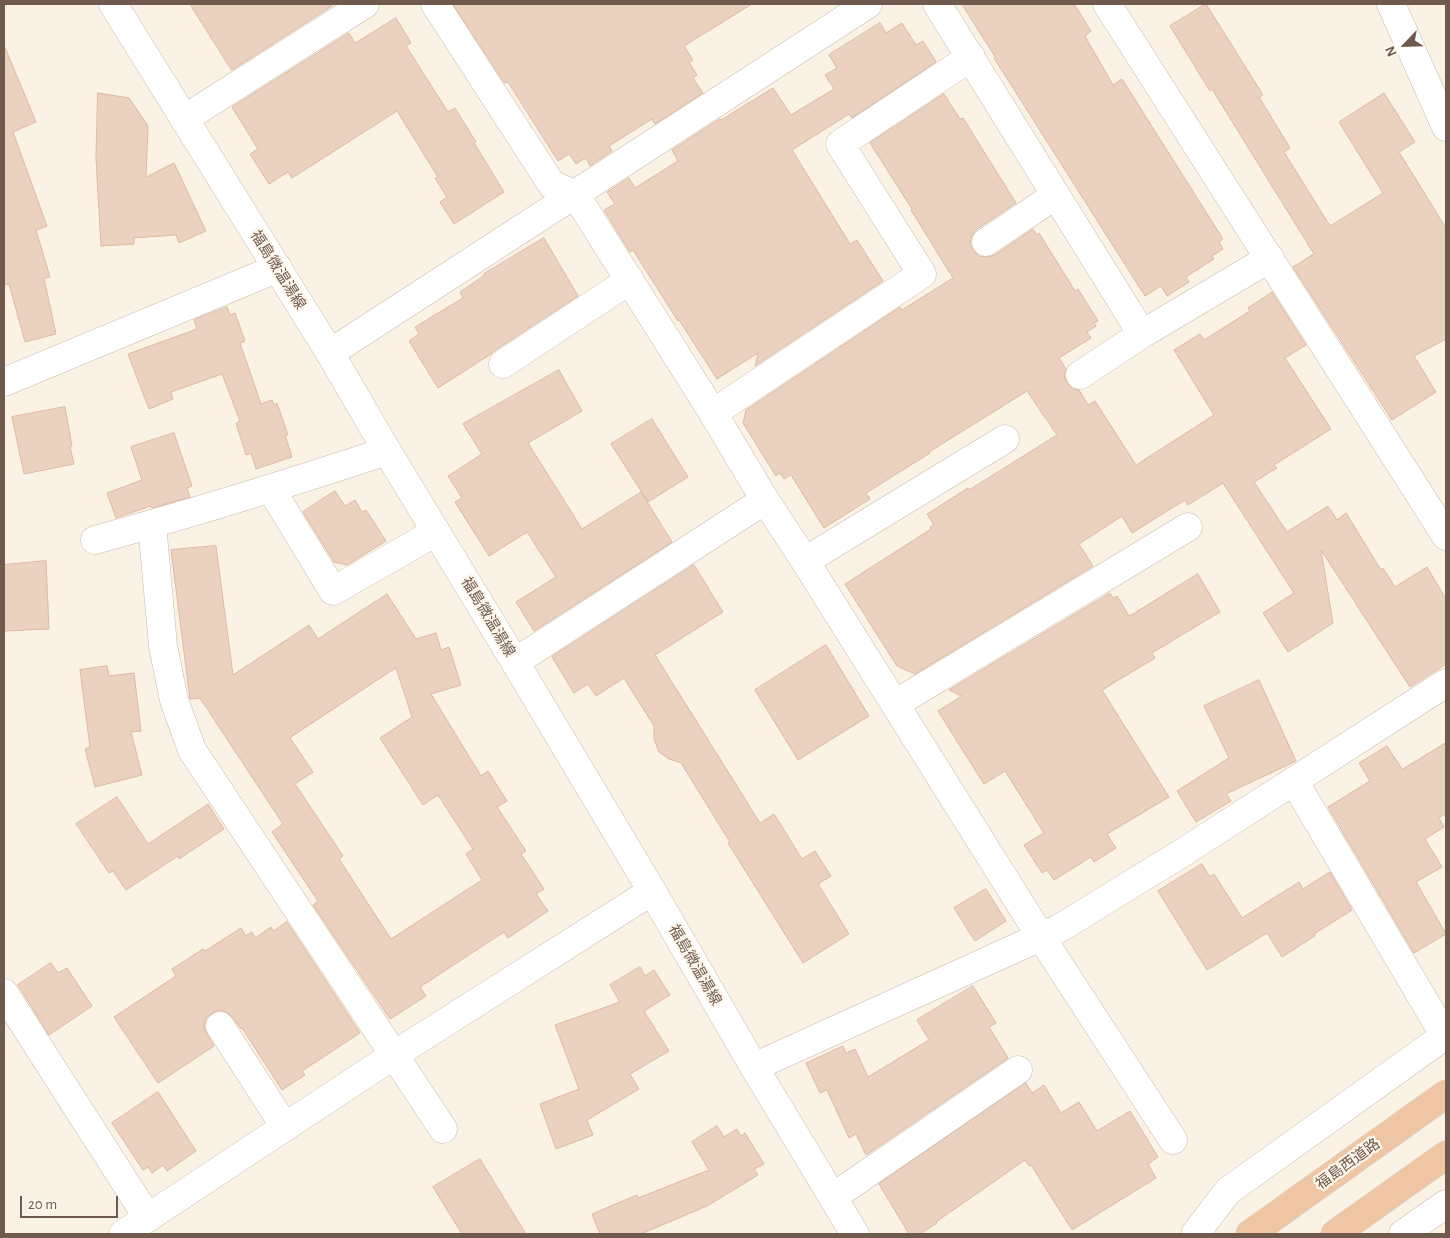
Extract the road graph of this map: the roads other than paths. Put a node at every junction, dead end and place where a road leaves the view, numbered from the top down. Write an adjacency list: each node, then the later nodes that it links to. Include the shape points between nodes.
1 (113, 4): 9 (street, 福島微温湯線)
2 (364, 4): 9 (street)
3 (434, 4): 11 (street, via 552,185)
4 (868, 4): 11 (street)
5 (937, 4): 8 (street)
6 (1107, 4): 14 (street)
7 (1391, 4): 10 (street)
8 (971, 57): 12 (street); 22 (street, via 840,144 922,274)
9 (184, 119): 15 (street, 福島微温湯線)
10 (1446, 127)
11 (575, 194): 16 (street); 18 (street)
12 (1056, 195): 13 (street); 17 (street)
13 (986, 242)
14 (1270, 258): 17 (street); 30 (street)
15 (278, 268): 18 (street, 福島微温湯線); 21 (street)
16 (630, 280): 19 (street); 22 (street)
17 (1142, 334): 20 (street)
18 (330, 354): 24 (street, 福島微温湯線)
19 (503, 364)
20 (1080, 375)
21 (4, 382)
22 (713, 413): 26 (street)
23 (1005, 439): 32 (street)
24 (387, 451): 25 (street); 29 (street, 福島微温湯線)
25 (271, 489): 27 (street); 29 (street, via 333,590)
26 (765, 500): 32 (street); 33 (street)
27 (152, 524): 31 (street); 42 (street, via 163,646 174,700 192,750)
28 (1188, 527): 35 (street)
29 (436, 532): 33 (street, 福島微温湯線)
30 (1446, 536)
31 (95, 540)
32 (805, 560): 35 (street)
33 (515, 662): 37 (street, 福島微温湯線)
34 (1446, 683): 36 (street)
35 (895, 704): 38 (street)
36 (1294, 781): 38 (street, via 1060,928); 41 (street)
37 (652, 891): 42 (street); 43 (street, 福島微温湯線)
38 (1040, 936): 43 (street); 48 (street)
39 (4, 993): 52 (street)
40 (220, 1026): 46 (street)
41 (1446, 1035): 55 (street, via 1228,1191)
42 (394, 1055): 46 (street); 47 (street)
43 (754, 1067): 50 (street, 福島微温湯線)
44 (1018, 1070): 50 (street)
45 (1446, 1094): 56 (highway, 福島西道路)
46 (285, 1127): 52 (street)
47 (442, 1129)
48 (1173, 1140)
49 (1446, 1155): 57 (highway)
50 (833, 1197): 54 (street, 福島微温湯線)
51 (1446, 1204): 58 (street)
52 (148, 1218): 53 (street)
53 (123, 1234)
54 (855, 1234)
55 (1195, 1234)
56 (1250, 1234)
57 (1335, 1234)
58 (1403, 1234)

